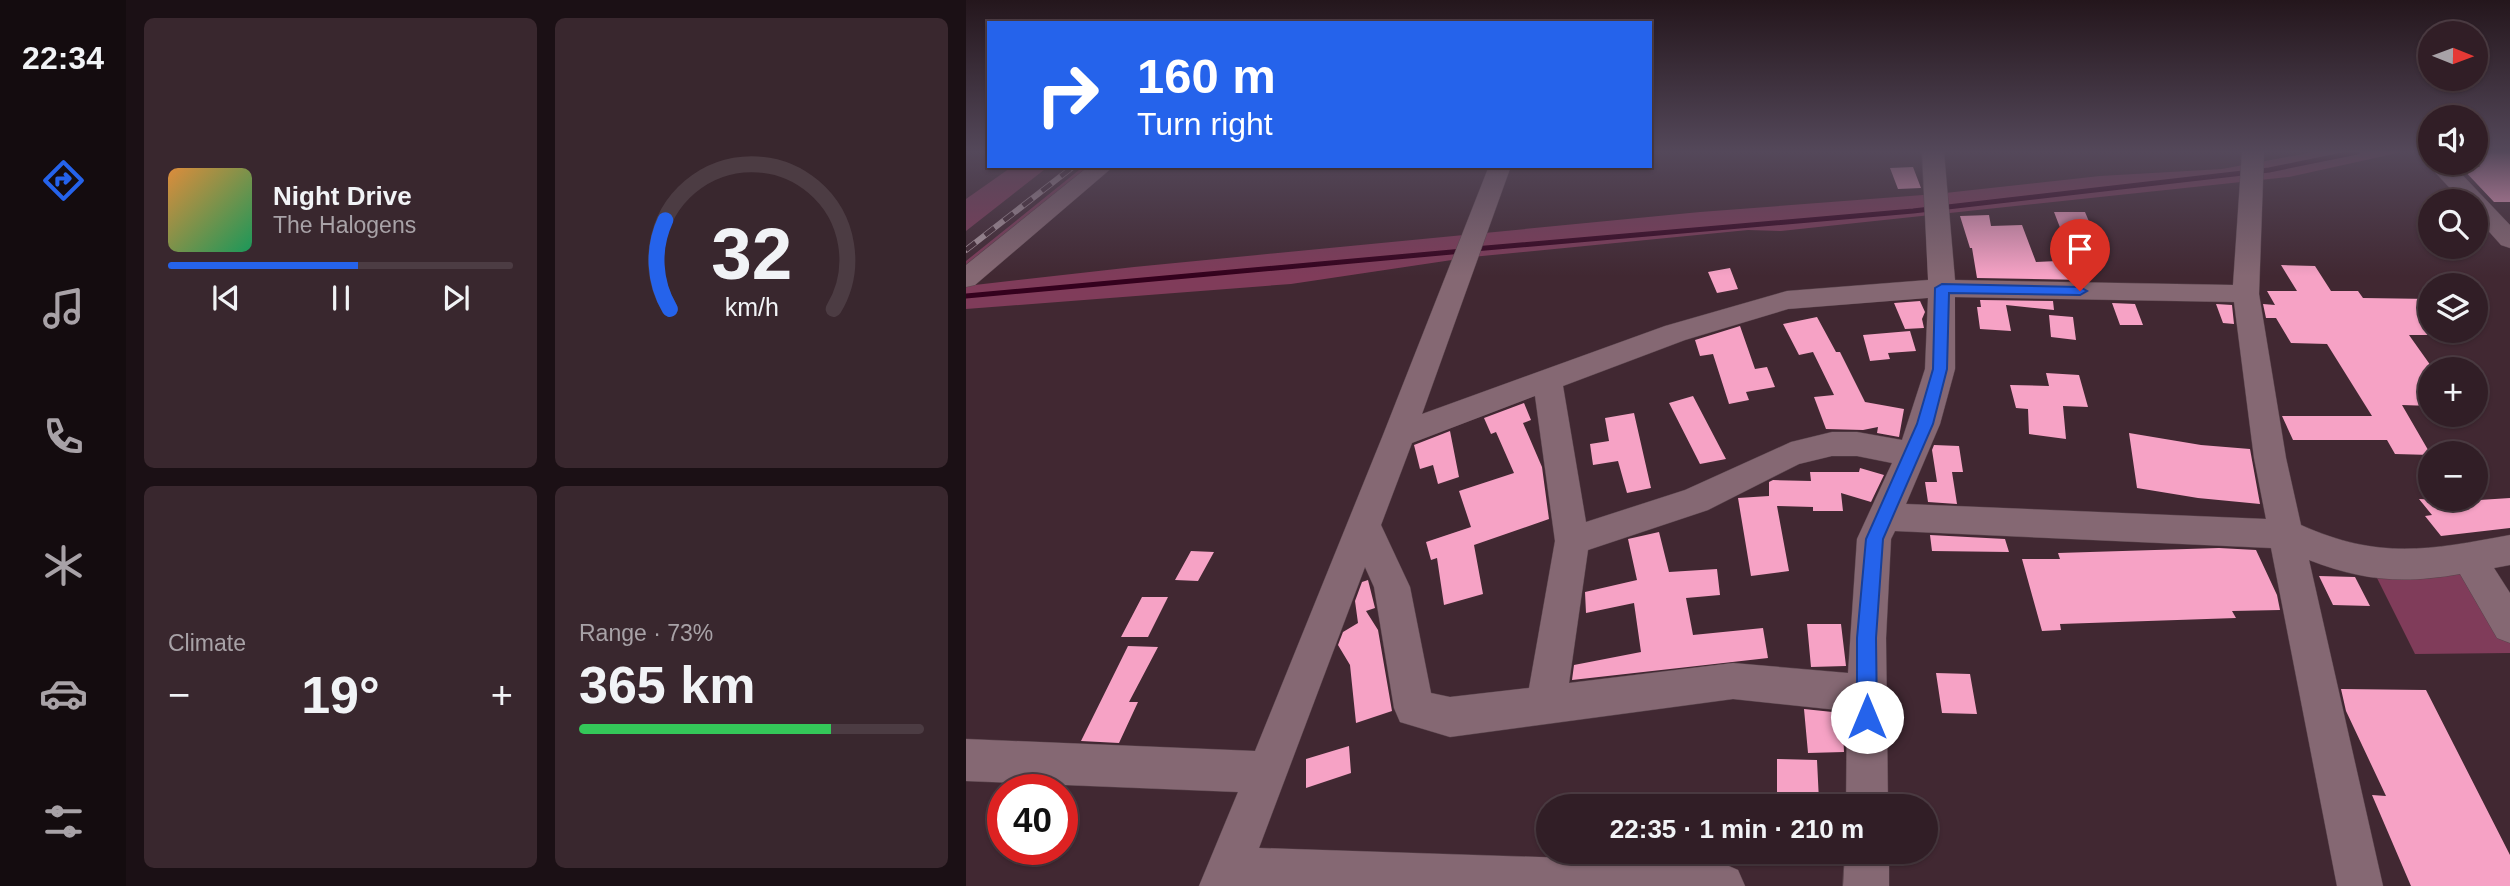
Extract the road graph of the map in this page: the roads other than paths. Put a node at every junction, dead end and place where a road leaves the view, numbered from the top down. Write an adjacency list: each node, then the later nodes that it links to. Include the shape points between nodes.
1 (1070, 193): 7 (street)
2 (1490, 193): 11 (street)
3 (1936, 193): 8 (street)
4 (2251, 193): 9 (street)
5 (2488, 209): 6 (street)
6 (2510, 240)
7 (966, 279)
8 (1942, 288): 9 (street); 10 (street, via 1787,300 1675,333); 12 (street, via 1940,369)
9 (2246, 294): 15 (street)
10 (1547, 380): 11 (street); 16 (street)
11 (1399, 435): 14 (street)
12 (1912, 454): 13 (street); 16 (street, via 1832,443 1791,454 1696,500)
13 (1883, 517): 15 (street); 20 (street, via 1874,539)
14 (1364, 525): 21 (street, via 1392,587 1414,708 1450,717); 23 (street)
15 (2286, 534): 18 (street, via 2370,564); 29 (street)
16 (1572, 541): 21 (street)
17 (2510, 550): 18 (street)
18 (2469, 558): 19 (street)
19 (2510, 626)
20 (1867, 694): 21 (street, via 1733,681); 24 (street)
21 (1546, 706)
22 (966, 760): 23 (street)
23 (1268, 772): 26 (street)
24 (1867, 794)
25 (1867, 864): 28 (street)
26 (1226, 878): 27 (street)
27 (1722, 886)
28 (1867, 886)
29 (2360, 886)

